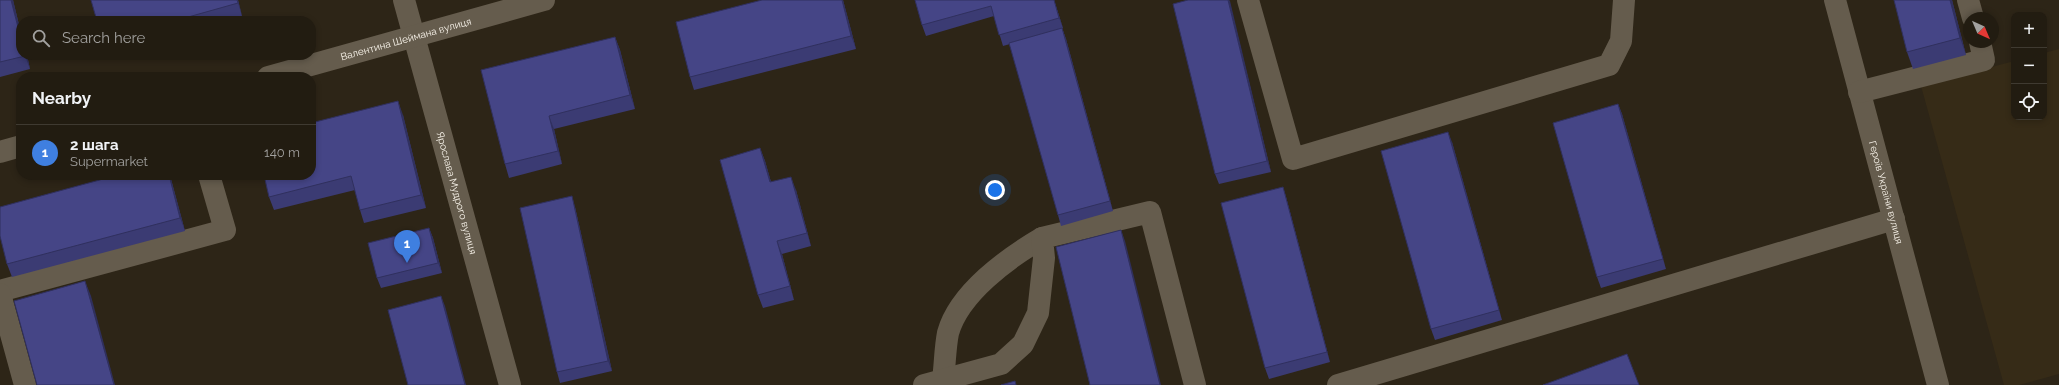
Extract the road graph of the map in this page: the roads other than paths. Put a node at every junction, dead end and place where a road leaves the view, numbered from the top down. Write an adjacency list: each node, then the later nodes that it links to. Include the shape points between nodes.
1 (404, 0): 8 (street, Ярослава Мудрого вулиця)
2 (544, 0): 8 (street, Валентина Шеймана вулиця)
3 (1248, 0): 4 (street, via 1293,159 1609,65 1621,41)
4 (1624, 0)
5 (1835, 0): 11 (street, Героїв України вулиця)
6 (1968, 0): 7 (street)
7 (1971, 12)
8 (413, 36): 10 (street, Валентина Шеймана вулиця); 20 (street, Ярослава Мудрого вулиця)
9 (1981, 48): 11 (street, via 1984,60)
10 (286, 72)
11 (1859, 92): 15 (street, Героїв України вулиця)
12 (16, 147): 13 (street)
13 (0, 152)
14 (210, 180): 17 (street, via 225,230)
15 (1894, 220): 22 (street); 23 (street, Героїв України вулиця)
16 (1042, 238): 18 (street, via 1013,255 988,275 961,307 948,333); 18 (street, via 1044,258 1038,313 1023,344 1001,364); 21 (street, via 1150,212)
17 (0, 292): 19 (street)
18 (934, 382)
19 (25, 385)
20 (510, 385)
21 (1195, 385)
22 (1338, 385)
23 (1938, 385)

